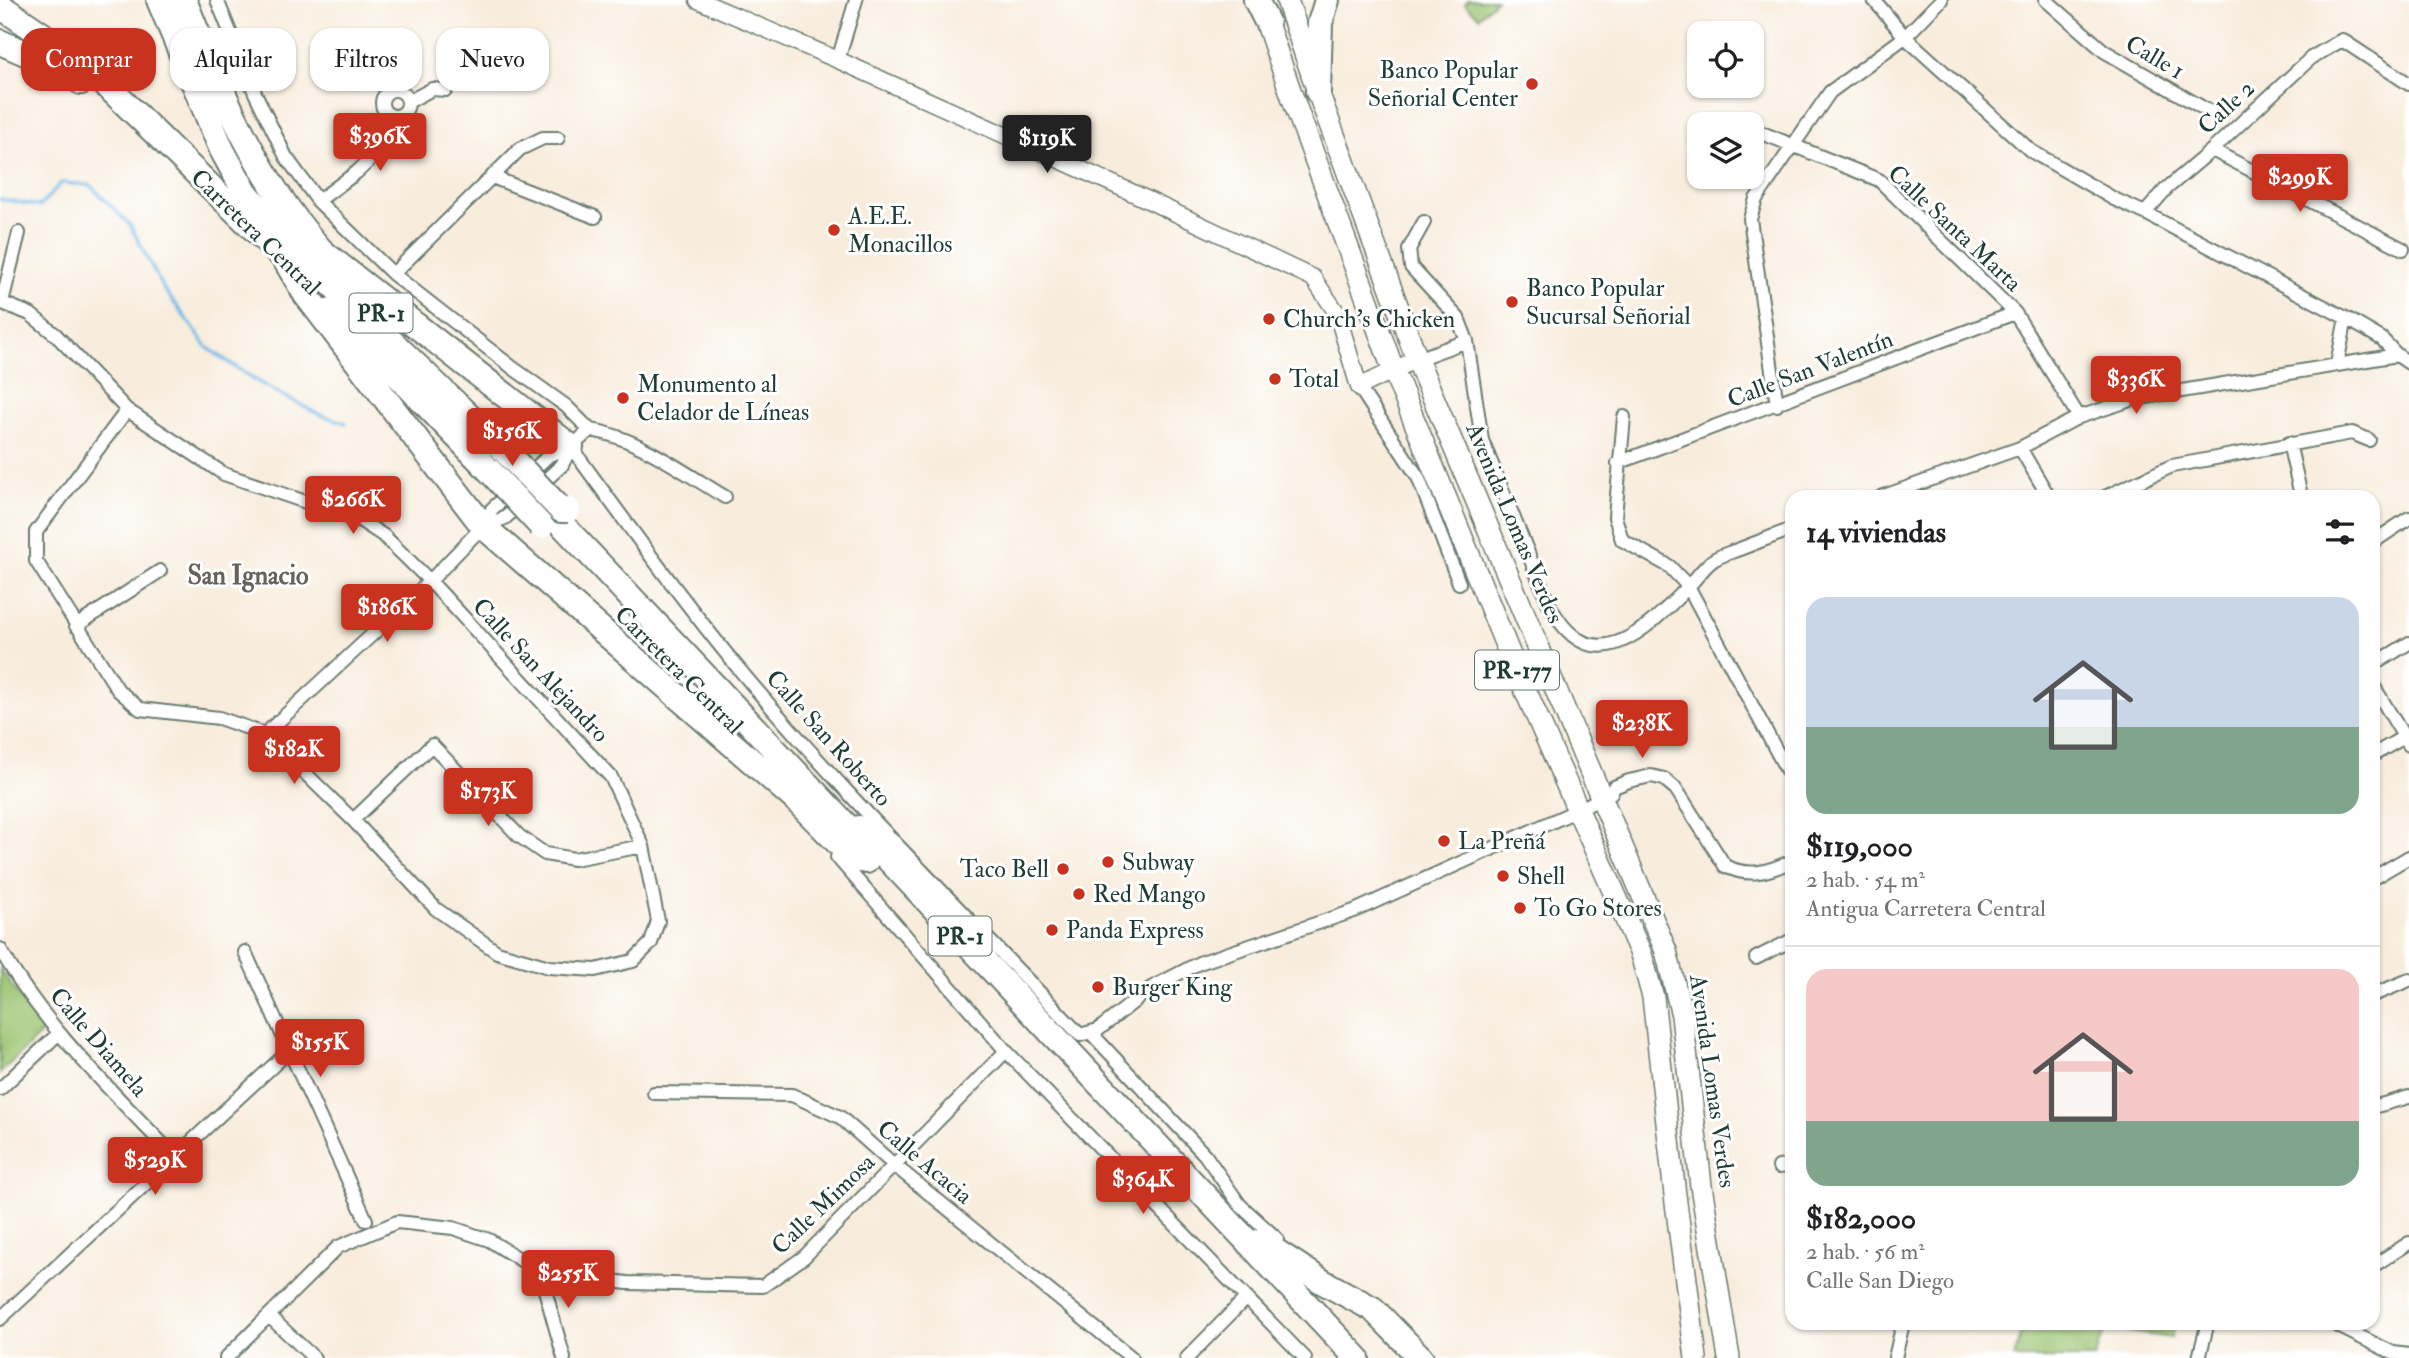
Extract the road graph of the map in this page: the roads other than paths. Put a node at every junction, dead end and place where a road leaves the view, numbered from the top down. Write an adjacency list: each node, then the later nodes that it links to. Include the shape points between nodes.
1 (159, 0): 54 (highway, via 232,172 257,206)
2 (184, 0): 32 (highway, Carretera Central / PR-1, via 219,88 264,173)
3 (217, 0): 26 (street, via 286,157)
4 (698, 0): 15 (street)
5 (856, 0): 15 (street)
6 (1287, 0): 18 (main road, Avenida Lomas Verdes / PR-177)
7 (1326, 0): 18 (highway, via 1320,23)
8 (1874, 0): 13 (street)
9 (1941, 0): 13 (street)
10 (2046, 0): 19 (street, Calle 1, via 2104,51)
11 (0, 6): 20 (highway, Carretera Central / PR-1, via 107,86)
12 (1261, 7): 43 (main road, Avenida Lomas Verdes / PR-177)
13 (1905, 37): 23 (street, via 1830,92); 27 (street, via 2031,151)
14 (0, 42): 20 (highway, via 57,67)
15 (838, 60): 44 (street, via 1312,278 1337,313)
16 (2409, 84): 24 (street, Calle 2, via 2342,40 2311,58)
17 (436, 89): 26 (street, via 406,108 389,142)
18 (1318, 92): 40 (main road, Avenida Lomas Verdes / PR-177)
19 (2217, 116)
20 (146, 126): 33 (highway, Carretera Central / PR-1)
21 (1764, 134): 23 (street, Calle Santa Marta)
22 (558, 138): 25 (street, via 543,138 520,149)
23 (1792, 147): 36 (street, Calle Santa Marta, via 1879,180); 45 (street, via 1756,199 1750,219)
24 (2211, 150): 27 (street, Calle 2); 31 (street)
25 (492, 177): 28 (street); 34 (street)
26 (318, 201): 34 (street)
27 (2145, 213): 37 (street)
28 (595, 217)
29 (1424, 222): 38 (street, via 1409,249 1411,267 1458,318)
30 (19, 233): 35 (street)
31 (2403, 249)
32 (320, 250): 52 (highway); 54 (highway, Carretera Central / PR-1)
33 (284, 258): 54 (highway, Carretera Central / PR-1); 63 (highway, via 306,295)
34 (393, 274): 49 (street)
35 (1, 302): 46 (street, Calle San Alejandro, via 30,314 55,335)
36 (2015, 313): 45 (street, Calle San Valentín); 48 (street, Calle Santa Marta)
37 (2346, 318): 39 (street, via 2382,339); 42 (street)
38 (1466, 341): 40 (street); 69 (street, via 1482,440 1548,602 1569,635 1598,646 1628,640)
39 (2397, 355): 41 (street); 42 (street)
40 (1417, 359): 43 (street); 79 (main road, Avenida Lomas Verdes / PR-177)
41 (2409, 363)
42 (2337, 364): 48 (street, via 2134,399)
43 (1393, 369): 44 (street); 80 (main road, Avenida Lomas Verdes / PR-177)
44 (1359, 387): 68 (street, via 1418,477)
45 (1777, 405): 55 (street, Calle San Valentín)
46 (127, 410): 67 (street, Calle San Alejandro, via 224,474 361,521 384,536); 70 (street, via 36,532 36,561)
47 (1624, 417): 55 (street)
48 (2079, 417): 53 (street)
49 (590, 429): 52 (street); 60 (street, via 629,441)
50 (2369, 440): 51 (street, via 2352,433)
51 (2289, 443): 58 (street, via 2172,466); 59 (street)
52 (571, 447): 63 (street, via 550,455 492,509); 94 (street, Calle San Roberto, via 658,567 831,774)
53 (2020, 448): 56 (street); 57 (street)
54 (499, 456): 61 (highway, Carretera Central / PR-1, bridge)
55 (1618, 463): 69 (street, via 1615,517 1622,540 1669,566)
56 (1916, 490)
57 (2045, 490)
58 (2120, 490)
59 (2300, 490)
60 (725, 497)
61 (554, 517): 84 (highway, Carretera Central / PR-1, via 609,600); 103 (highway, Carretera Central / PR-1, via 645,591 819,786)
62 (2409, 518): 65 (street)
63 (483, 526): 67 (street); 78 (highway)
64 (1785, 531): 69 (street, via 1713,559)
65 (2380, 537)
66 (160, 571): 70 (street)
67 (430, 581): 74 (street); 82 (street, Calle San Alejandro, via 611,777)
68 (1459, 583)
69 (1688, 586): 77 (street)
70 (76, 626): 74 (street, via 118,690 140,709 219,718)
71 (2409, 643): 72 (street)
72 (2380, 660)
73 (2380, 697): 75 (street)
74 (265, 734): 81 (street, Calle San Alejandro)
75 (2407, 741): 76 (street)
76 (2380, 752)
77 (1785, 767)
78 (767, 774): 84 (highway, via 854,859); 96 (street, via 777,793)
79 (1607, 795): 80 (street); 85 (street, via 1634,779 1651,776 1672,783 1725,866 1737,872 1764,873); 129 (main road, Avenida Lomas Verdes / PR-177, via 1678,993)
80 (1578, 810): 94 (street, via 1364,907 1199,963 1151,988); 128 (main road, Avenida Lomas Verdes / PR-177, via 1641,954 1653,997)
81 (353, 820): 82 (street, via 432,746 519,836 545,854 574,859); 82 (street, Calle San Alejandro, via 436,909 497,952 550,967 595,970 633,961 651,943 659,921)
82 (643, 846)
83 (2409, 858): 86 (street)
84 (866, 861): 125 (highway, Carretera Central / PR-1)
85 (1785, 864)
86 (2380, 874)
87 (1785, 944): 90 (street)
88 (0, 949): 93 (street, Calle Diamela)
89 (244, 951): 95 (street)
90 (1756, 958)
91 (2409, 980): 92 (street)
92 (2380, 992)
93 (59, 1033): 97 (street); 101 (street, Calle Diamela)
94 (1086, 1034): 111 (street, Calle San Roberto, via 1205,1155 1259,1224 1335,1276)
95 (289, 1051): 101 (street); 104 (street)
96 (1006, 1051): 102 (street, Calle Mimosa); 110 (street)
97 (0, 1089)
98 (654, 1093): 102 (street, Calle Acacia, via 792,1096 840,1117)
99 (2409, 1097): 100 (street)
100 (2380, 1105)
101 (174, 1156): 113 (street)
102 (894, 1165): 109 (street, Calle Mimosa, via 804,1257 764,1286 627,1283); 122 (street, Calle Acacia)
103 (1215, 1208): 111 (highway, via 1231,1215 1273,1251); 126 (highway, Carretera Central / PR-1)
104 (366, 1220): 105 (street); 107 (street)
105 (397, 1222): 107 (street, Calle Mimosa); 109 (street, Calle Mimosa, via 453,1228 488,1240)
106 (2409, 1243): 108 (street)
107 (338, 1247): 112 (street, Calle Mimosa)
108 (2380, 1262)
109 (540, 1272): 121 (street)
110 (1246, 1298): 123 (street); 124 (street)
111 (1373, 1309): 127 (highway)
112 (270, 1316): 119 (street, Calle Mimosa); 120 (street)
113 (0, 1319)
114 (1901, 1330): 130 (street)
115 (2206, 1330): 131 (street)
116 (2345, 1330): 118 (street)
117 (2409, 1354): 118 (street)
118 (2392, 1355)
119 (226, 1358)
120 (314, 1358)
121 (564, 1358)
122 (1132, 1358)
123 (1187, 1358)
124 (1305, 1358)
125 (1336, 1358)
126 (1357, 1358)
127 (1421, 1358)
128 (1696, 1358)
129 (1729, 1358)
130 (1895, 1358)
131 (2200, 1358)

